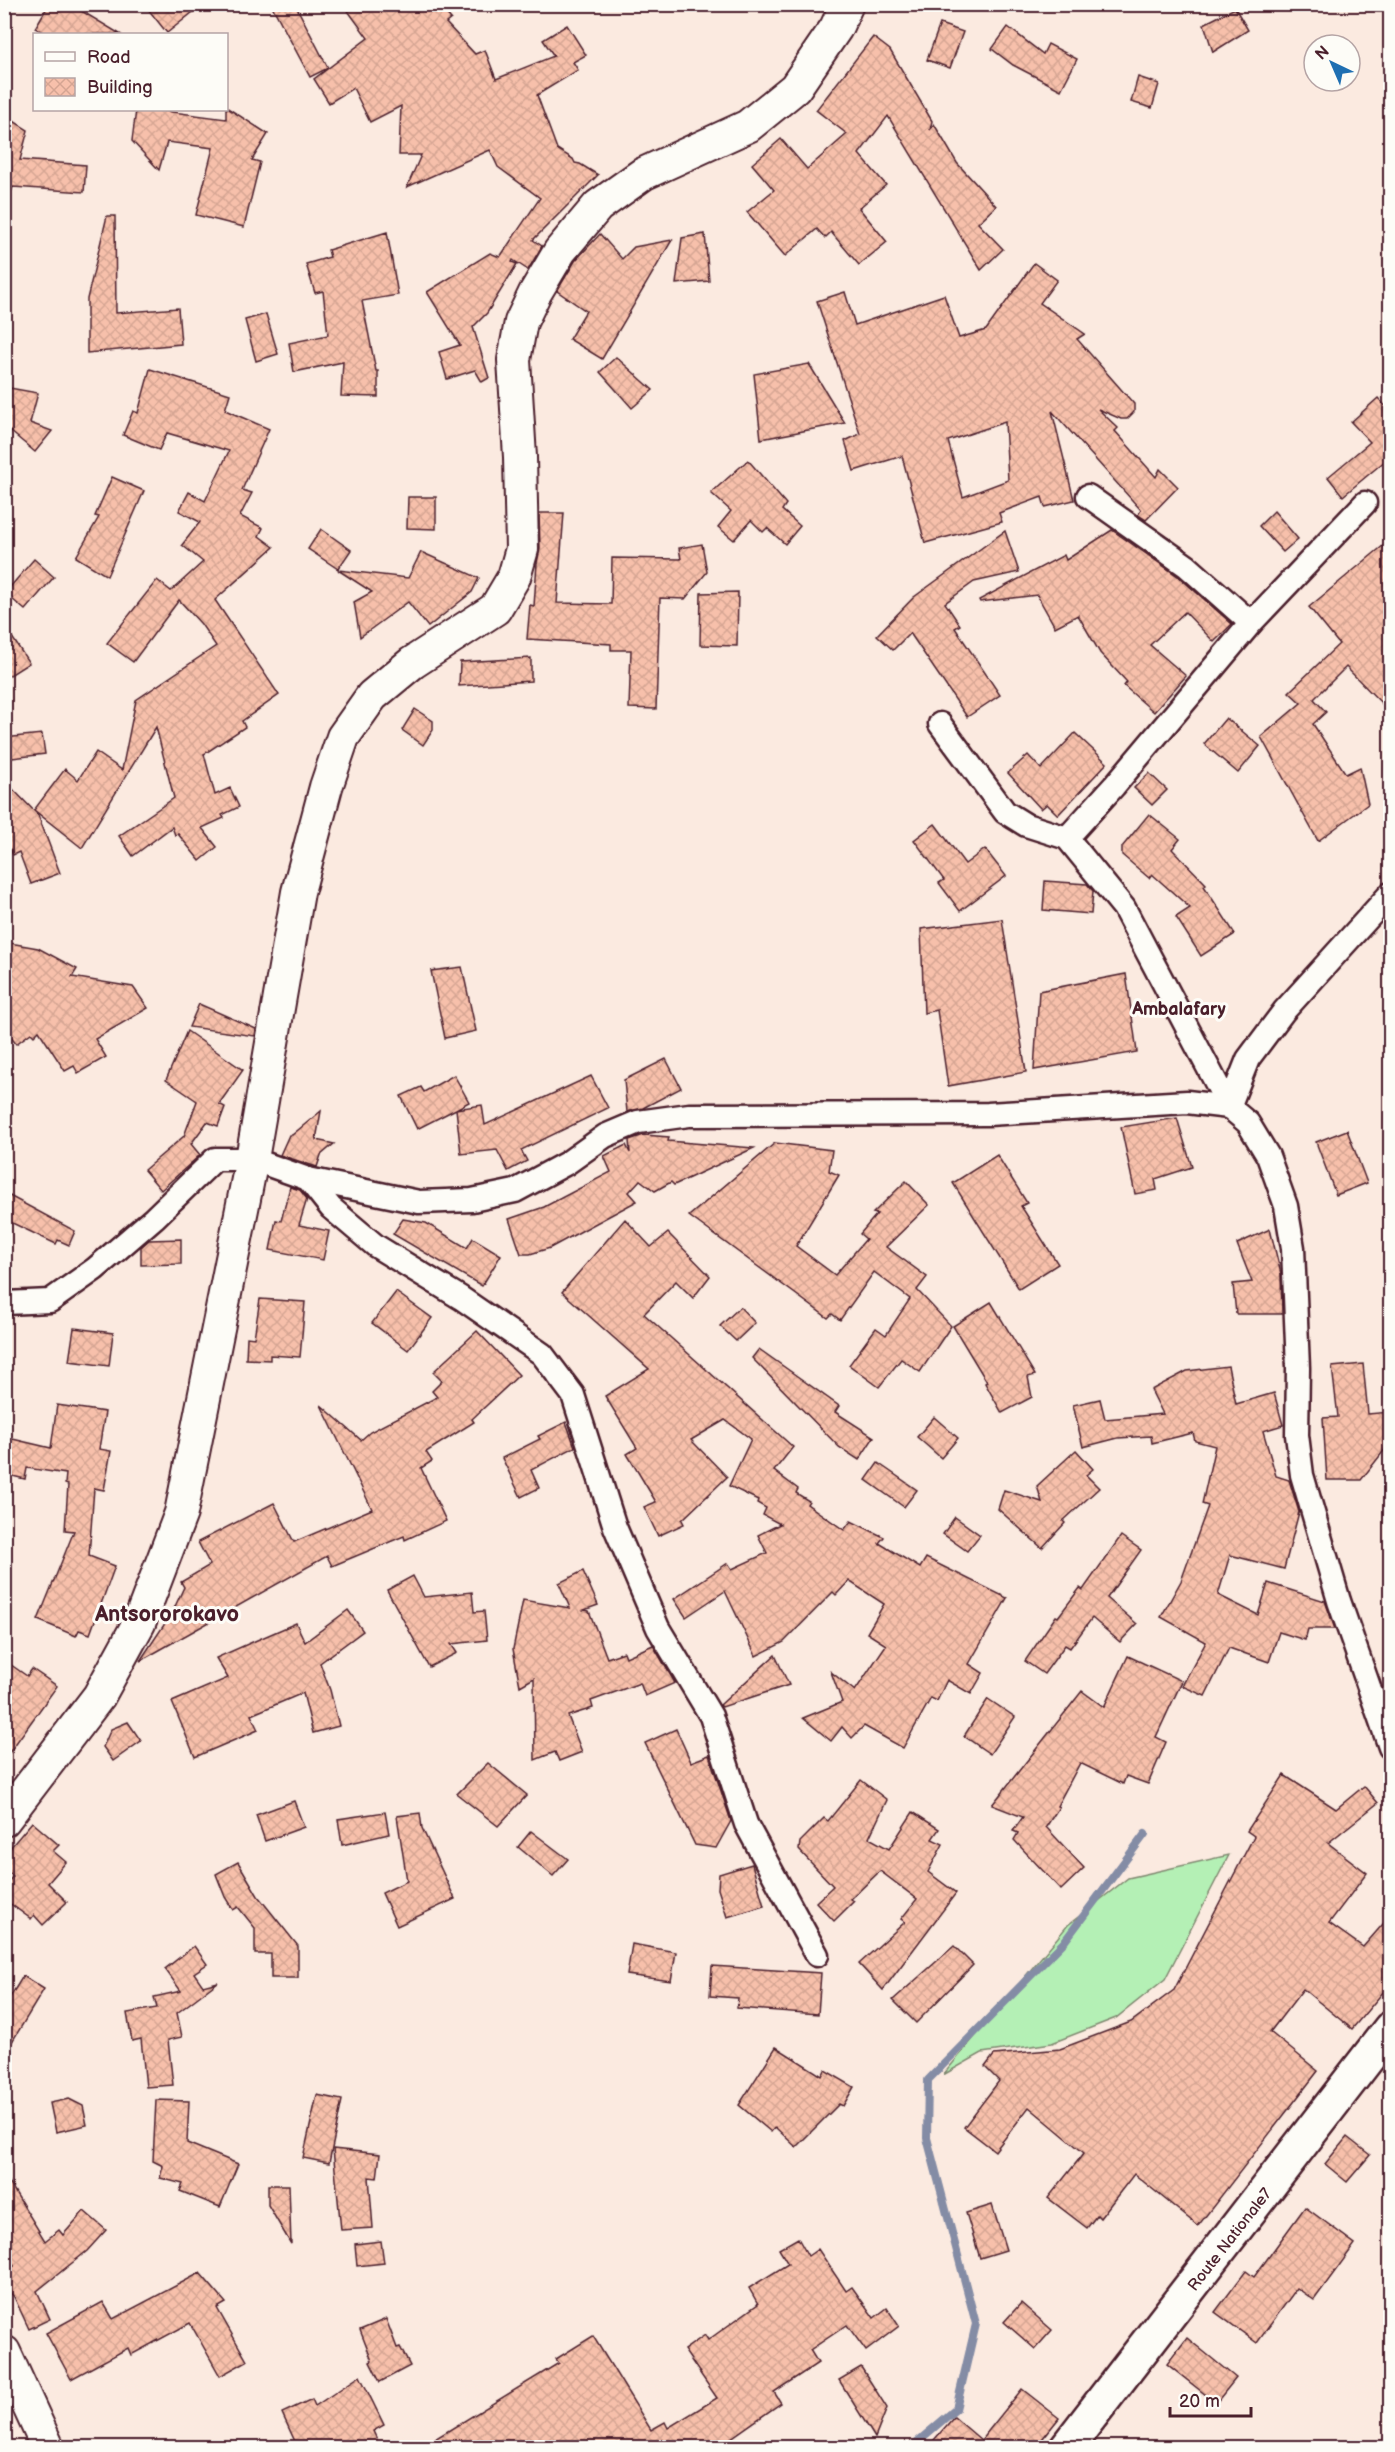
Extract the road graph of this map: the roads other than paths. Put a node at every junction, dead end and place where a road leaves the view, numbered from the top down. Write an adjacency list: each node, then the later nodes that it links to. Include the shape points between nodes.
1 (847, 4): 9 (street, via 836,28 795,88 748,126 643,174 598,206 560,251 535,293 521,322 514,360 522,549 514,577 495,609 412,663 372,696 344,737 326,787 298,892)
2 (1088, 496): 4 (street, via 1188,566)
3 (1365, 503): 4 (street)
4 (1251, 623): 6 (street)
5 (940, 724): 6 (street, via 1005,813 1026,825)
6 (1067, 838): 8 (street, via 1124,908)
7 (1390, 894): 8 (street, via 1284,1011 1248,1059)
8 (1230, 1107): 10 (street, via 1187,1102 988,1114 688,1115 638,1122 605,1136 567,1163 515,1191 472,1200 418,1202); 12 (street, via 1248,1123 1268,1156 1286,1206 1293,1248 1297,1435 1302,1475 1339,1601)
9 (252, 1159): 10 (street); 11 (street, via 215,1159 95,1269 50,1301); 13 (street, via 181,1513 139,1623 99,1696)
10 (308, 1179): 14 (street, via 331,1208 376,1246 542,1354 573,1395 615,1527 658,1628 711,1716 746,1824)
11 (6, 1303)
12 (1390, 1747)
13 (4, 1820)
14 (817, 1955)
15 (1390, 2029): 18 (main road, Route Nationale7)
16 (4, 2352): 17 (street)
17 (48, 2448)
18 (1066, 2448)

